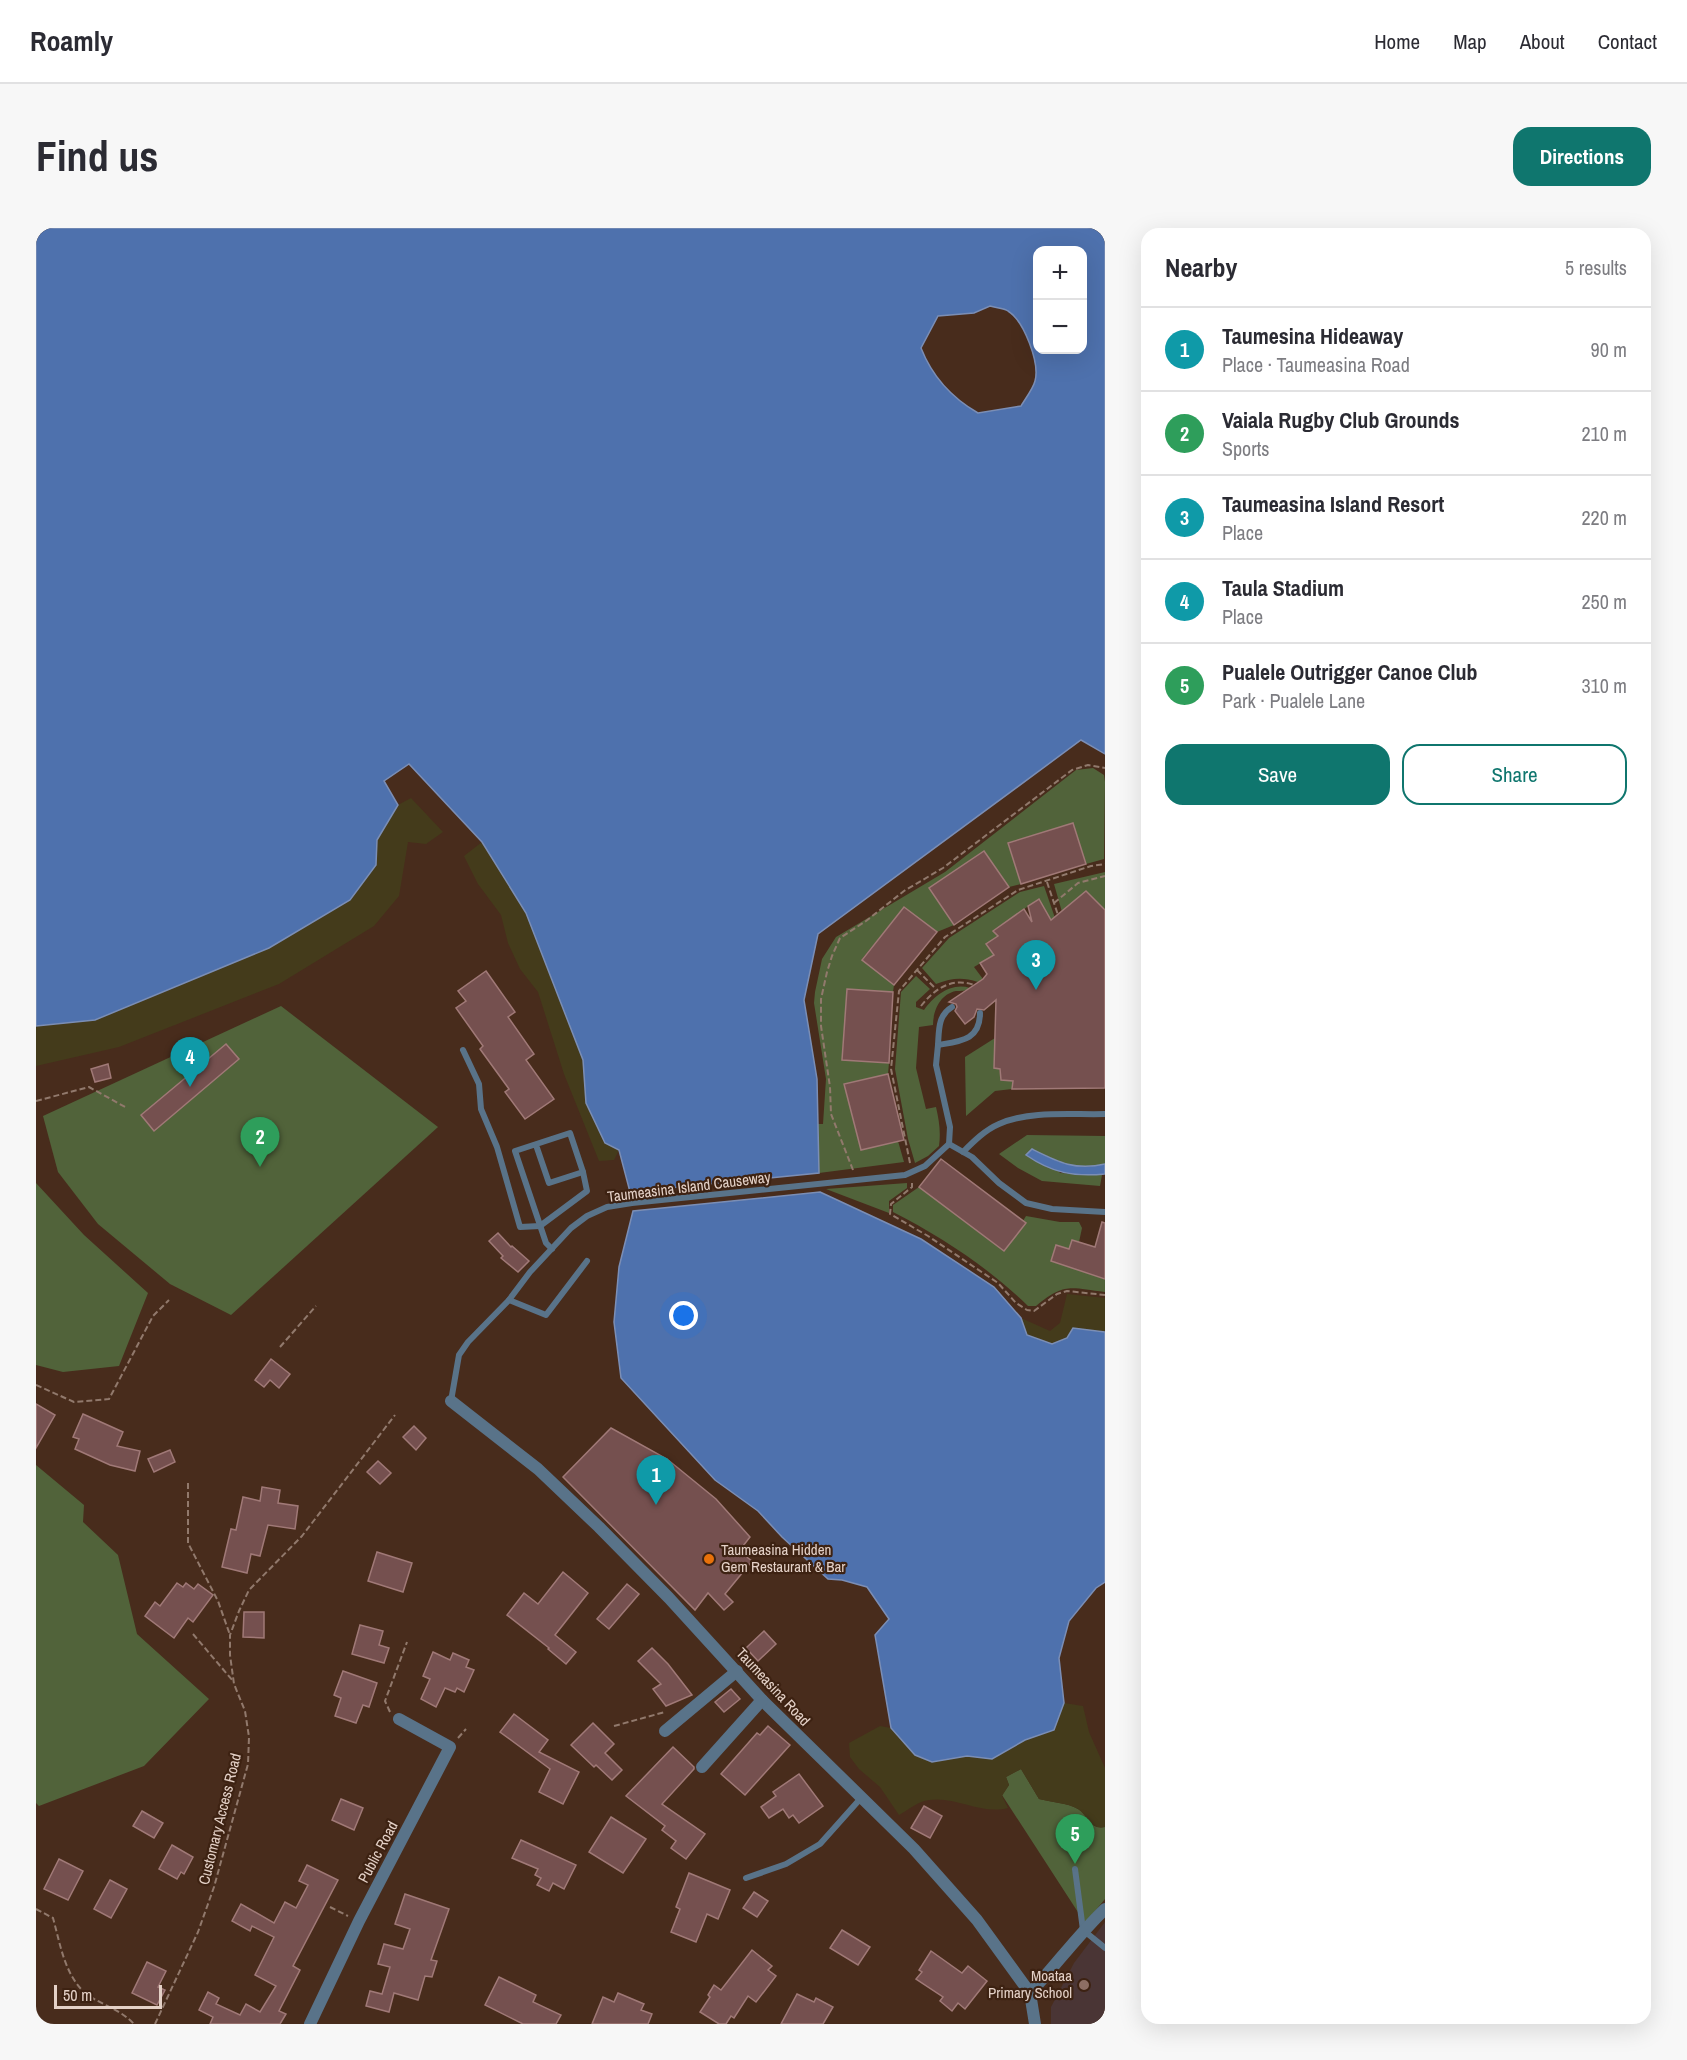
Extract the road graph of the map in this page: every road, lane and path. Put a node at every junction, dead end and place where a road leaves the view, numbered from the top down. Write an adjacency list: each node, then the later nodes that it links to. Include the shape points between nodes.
1 (1105, 768): 23 (path, via 1088,765 1072,770 943,868 840,938 827,972 820,1026 831,1114)
2 (1105, 864): 4 (path)
3 (1105, 876): 5 (path, via 1078,883)
4 (1047, 882): 5 (path); 7 (path, via 1018,890 945,937)
5 (1054, 903): 6 (path)
6 (1058, 915)
7 (917, 970): 9 (path); 22 (path, via 899,991 891,1069)
8 (974, 985): 9 (path, via 957,982)
9 (936, 989): 10 (path)
10 (921, 1006)
11 (952, 1007): 13 (lane, via 942,1016)
12 (980, 1013): 13 (lane, via 976,1033)
13 (938, 1046): 18 (lane, via 936,1065 950,1127)
14 (463, 1050): 25 (lane, via 479,1084 481,1109 520,1227)
15 (36, 1101): 16 (path, via 89,1087)
16 (127, 1108)
17 (1105, 1114): 20 (lane, via 1017,1118 979,1136)
18 (949, 1144): 20 (lane); 22 (lane, Taumeasina Island Causeway, via 925,1166)
19 (536, 1145): 21 (lane, via 549,1183); 21 (lane, via 570,1133); 25 (lane, via 515,1151)
20 (963, 1152): 24 (lane, via 1026,1203 1052,1209)
21 (583, 1172): 25 (lane, via 587,1191)
22 (911, 1172): 23 (lane, Taumeasina Island Causeway); 28 (path, via 912,1187 891,1204 890,1214 998,1283 1027,1310 1034,1311 1067,1291)
23 (857, 1180): 26 (lane, Taumeasina Island Causeway, via 607,1207 586,1216)
24 (1105, 1212)
25 (540, 1226): 26 (lane)
26 (552, 1249): 30 (lane, Taumeasina Island Causeway)
27 (587, 1261): 30 (lane, via 546,1315)
28 (1105, 1295)
29 (169, 1300): 33 (path, via 153,1316 110,1399 74,1401)
30 (509, 1300): 34 (lane, Taumeasina Island Causeway, via 459,1355)
31 (316, 1306): 32 (path)
32 (280, 1347)
33 (36, 1385)
34 (451, 1401): 40 (street, Taumeasina Road, via 538,1469)
35 (395, 1415): 38 (path, Customary Access Road, via 302,1536 249,1590)
36 (188, 1483): 38 (path, via 189,1543)
37 (193, 1634): 41 (path)
38 (230, 1635): 41 (path, Customary Access Road)
39 (407, 1642): 44 (path, via 385,1701)
40 (737, 1671): 42 (street, Taumeasina Road); 46 (street)
41 (234, 1684): 59 (path, Customary Access Road, via 249,1737 248,1764 198,1932)
42 (762, 1700): 47 (street); 48 (street, Taumeasina Road)
43 (672, 1710): 45 (path)
44 (399, 1719): 54 (street, Public Road, via 450,1747)
45 (614, 1726)
46 (665, 1731)
47 (702, 1767)
48 (861, 1797): 50 (lane, via 820,1844 786,1864); 57 (street, Taumeasina Road, via 977,1920)
49 (1075, 1869): 55 (lane)
50 (746, 1878)
51 (330, 1907): 54 (path)
52 (36, 1909): 58 (path, via 53,1918 68,1969 84,1991 125,2014)
53 (1105, 1909): 55 (street)
54 (359, 1921): 60 (street, Public Road)
55 (1083, 1930): 56 (lane); 57 (street)
56 (1105, 1948)
57 (1030, 1993): 61 (street, Taumeasina Road)
58 (134, 2024)
59 (155, 2024)
60 (310, 2024)
61 (1035, 2024)

